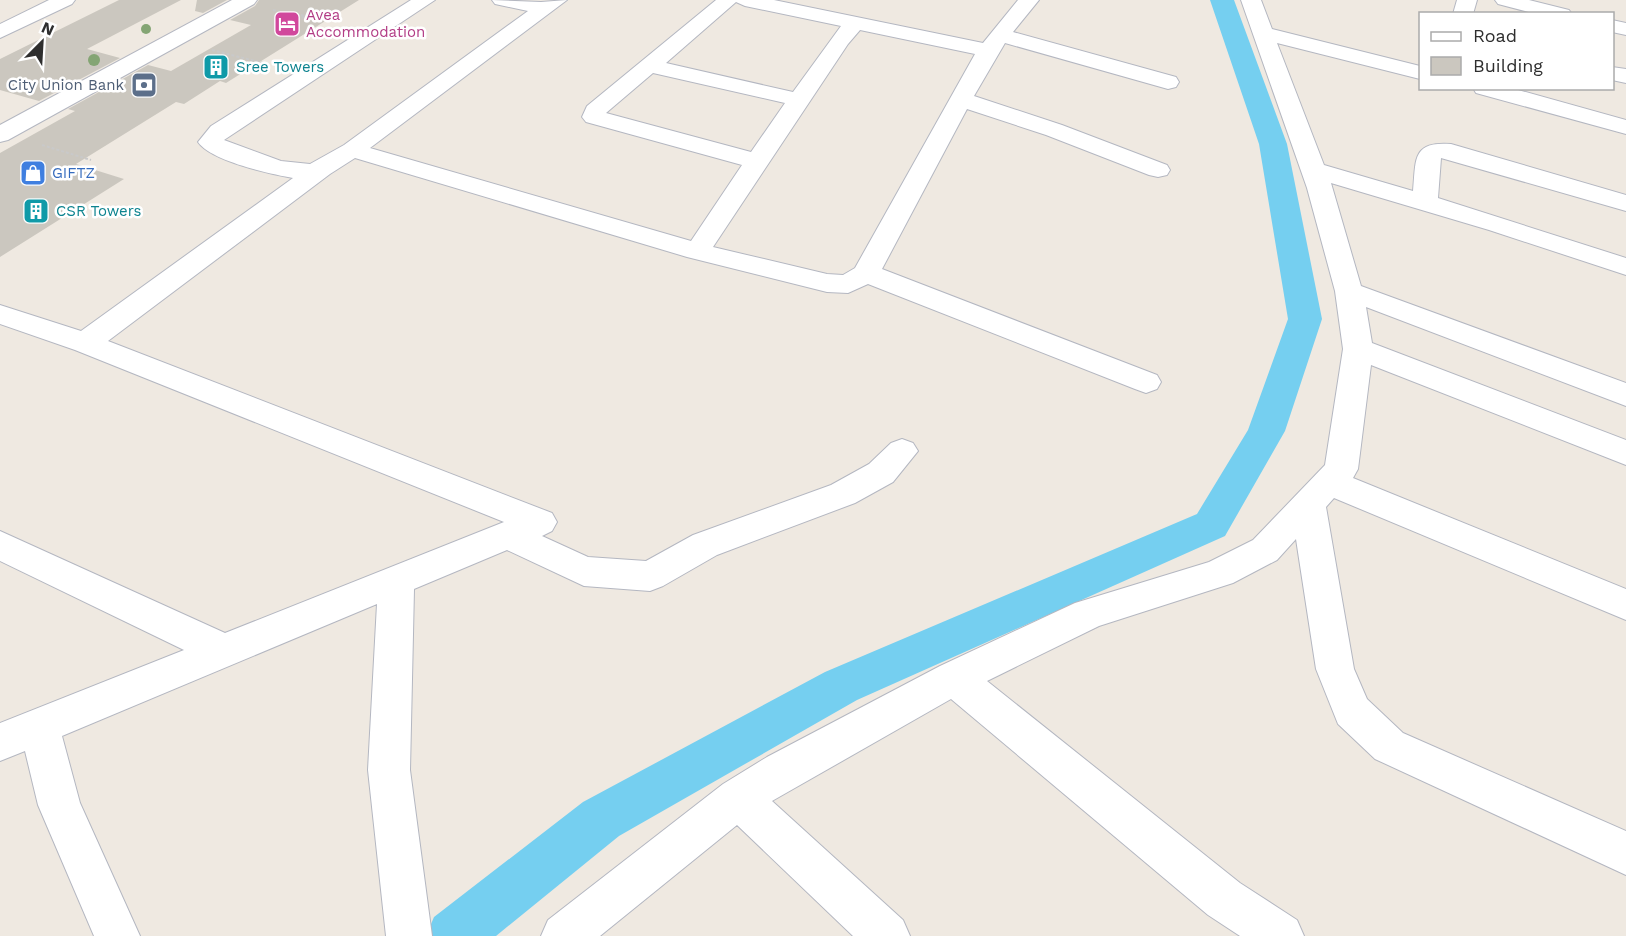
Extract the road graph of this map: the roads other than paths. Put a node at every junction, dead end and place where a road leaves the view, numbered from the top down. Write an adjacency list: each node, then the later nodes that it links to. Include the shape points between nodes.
1 (65, 0): 14 (street)
2 (218, 0): 23 (street)
3 (247, 0): 25 (street)
4 (425, 0): 28 (street, via 219,131 210,142 290,172)
5 (502, 0): 11 (street)
6 (728, 0): 17 (street)
7 (745, 0): 13 (street)
8 (1029, 0): 16 (street)
9 (1251, 0): 15 (street)
10 (1505, 0): 12 (street)
11 (551, 5): 26 (street)
12 (1554, 12)
13 (855, 23): 16 (street); 22 (street)
14 (0, 32)
15 (1262, 33): 18 (street); 30 (street)
16 (994, 42): 19 (street); 21 (street)
17 (650, 66): 22 (street); 27 (street, via 596,111 594,117)
18 (1419, 72)
19 (1168, 82)
20 (1491, 90): 24 (street)
21 (961, 99): 29 (street); 35 (street)
22 (800, 100): 27 (street)
23 (0, 117)
24 (1626, 127)
25 (0, 135)
26 (352, 150): 28 (street); 33 (street)
27 (756, 161): 33 (street)
28 (320, 170): 38 (street)
29 (1158, 170)
30 (1313, 170): 31 (street); 36 (street)
31 (1425, 203): 32 (street, via 1429,155 1435,150 1451,151); 34 (street)
32 (1626, 203)
33 (697, 251): 35 (street, via 827,283 848,284)
34 (1626, 267)
35 (866, 273): 40 (street)
36 (1349, 291): 39 (street); 41 (street)
37 (0, 314): 38 (street)
38 (85, 344): 45 (street, via 540,522)
39 (1358, 349): 43 (street); 44 (street, via 1341,469)
40 (1146, 382)
41 (1626, 395)
42 (902, 451): 45 (street, via 881,473 843,494 705,545 650,576 584,571)
43 (1626, 453)
44 (1319, 493): 48 (street); 50 (street, via 1265,550 1220,573 1088,614); 54 (street, via 1335,669 1352,711 1389,746)
45 (507, 536): 47 (street)
46 (0, 545): 49 (street)
47 (396, 581): 49 (street); 55 (street, via 389,770)
48 (1626, 605)
49 (224, 651): 51 (street)
50 (954, 678): 53 (street); 59 (street, via 1224,899)
51 (39, 726): 52 (street); 56 (street, via 59,804)
52 (0, 742)
53 (738, 798): 57 (street); 58 (street)
54 (1626, 853)
55 (406, 916)
56 (117, 936)
57 (564, 936)
58 (887, 936)
59 (1281, 936)

